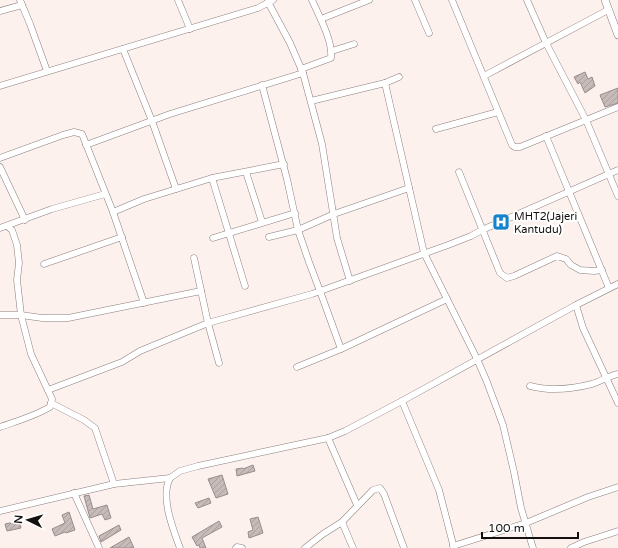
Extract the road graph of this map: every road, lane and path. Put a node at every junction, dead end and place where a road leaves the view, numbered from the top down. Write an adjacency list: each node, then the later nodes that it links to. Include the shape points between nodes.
1 (178, 0): 14 (street)
2 (312, 0): 13 (street)
3 (369, 0): 13 (street)
4 (415, 0): 15 (street)
5 (452, 0): 23 (street)
6 (527, 0): 17 (street)
7 (605, 0): 11 (street)
8 (270, 1): 10 (street); 22 (street)
9 (21, 2): 12 (street); 21 (street)
10 (261, 3): 14 (street, via 258,8)
11 (608, 10): 16 (street); 17 (street)
12 (0, 11)
13 (321, 19): 20 (street)
14 (190, 29): 19 (street)
15 (429, 33)
16 (618, 35)
17 (546, 43): 23 (street); 31 (street)
18 (354, 44): 20 (street)
19 (123, 49): 21 (street); 32 (street)
20 (332, 51): 22 (street, via 331,58)
21 (47, 71): 27 (street)
22 (302, 71): 26 (street); 28 (street)
23 (484, 76): 30 (street)
24 (399, 77): 25 (street)
25 (385, 83): 28 (street); 44 (street)
26 (262, 85): 32 (street); 37 (street)
27 (0, 86)
28 (310, 101): 51 (street, via 322,144)
29 (618, 107): 31 (street)
30 (498, 112): 33 (street); 34 (street, via 515,147)
31 (586, 120): 34 (street); 42 (street)
32 (152, 121): 35 (street); 45 (street)
33 (436, 129)
34 (546, 136): 46 (street)
35 (86, 145): 36 (street, via 82,134 74,132); 47 (street)
36 (0, 158)
37 (284, 164): 40 (street); 50 (street)
38 (0, 167): 52 (street)
39 (618, 170): 42 (street)
40 (246, 172): 43 (street); 53 (street)
41 (459, 172): 57 (street)
42 (608, 174): 46 (street); 48 (street)
43 (212, 178): 45 (street); 58 (street)
44 (409, 188): 51 (street); 62 (street)
45 (176, 189): 49 (street)
46 (568, 192): 57 (street); 65 (street)
47 (105, 194): 49 (street); 52 (street)
48 (618, 196)
49 (113, 212): 59 (street)
50 (295, 213): 53 (street); 56 (street)
51 (334, 214): 56 (street); 66 (street, via 337,238)
52 (25, 220): 54 (street)
53 (262, 222): 58 (street)
54 (7, 226): 55 (street); 75 (street, via 12,230 17,245)
55 (0, 228)
56 (298, 230): 60 (street); 71 (street)
57 (482, 230): 62 (street); 65 (street, via 500,273 507,278 557,256 566,259 580,270)
58 (229, 233): 61 (street); 68 (street)
59 (122, 237): 64 (street); 73 (street)
60 (269, 237)
61 (213, 238)
62 (424, 254): 66 (street); 72 (street)
63 (194, 258): 70 (street)
64 (44, 264)
65 (602, 270): 69 (street)
66 (350, 280): 71 (street)
67 (618, 284): 69 (street)
68 (245, 286)
69 (609, 288): 74 (street)
70 (201, 291): 73 (street); 77 (street)
71 (320, 291): 77 (street); 78 (street)
72 (447, 299): 78 (street); 79 (street)
73 (144, 303): 75 (street, via 68,318)
74 (576, 305): 79 (street); 83 (street)
75 (21, 315): 76 (street); 85 (street, via 31,354)
76 (0, 316)
77 (208, 323): 80 (street); 85 (street, via 122,362)
78 (341, 349): 81 (street)
79 (477, 359): 86 (street); 98 (street, via 502,425)
80 (218, 363)
81 (297, 367)
82 (618, 374): 83 (street)
83 (605, 378): 84 (street, via 593,384 568,388 540,389); 88 (street)
84 (530, 386)
85 (48, 390): 87 (street)
86 (402, 401): 90 (street); 100 (street, via 439,490)
87 (51, 403): 89 (street, via 50,407 32,416); 92 (street, via 95,428)
88 (618, 403)
89 (0, 427)
90 (328, 438): 91 (street, via 198,466 180,471); 95 (street)
91 (170, 478): 92 (street); 102 (street, via 166,495)
92 (114, 484): 94 (street)
93 (618, 487): 98 (street)
94 (74, 493): 96 (street); 101 (street)
95 (357, 505): 97 (street); 107 (street, via 373,490 380,488)
96 (0, 511)
97 (342, 522): 105 (street); 106 (street)
98 (526, 523): 100 (street); 108 (street)
99 (618, 531): 109 (street)
100 (453, 547)
101 (99, 548)
102 (180, 548)
103 (236, 548): 104 (street)
104 (242, 548)
105 (305, 548)
106 (353, 548)
107 (404, 548)
108 (533, 548)
109 (571, 548)

